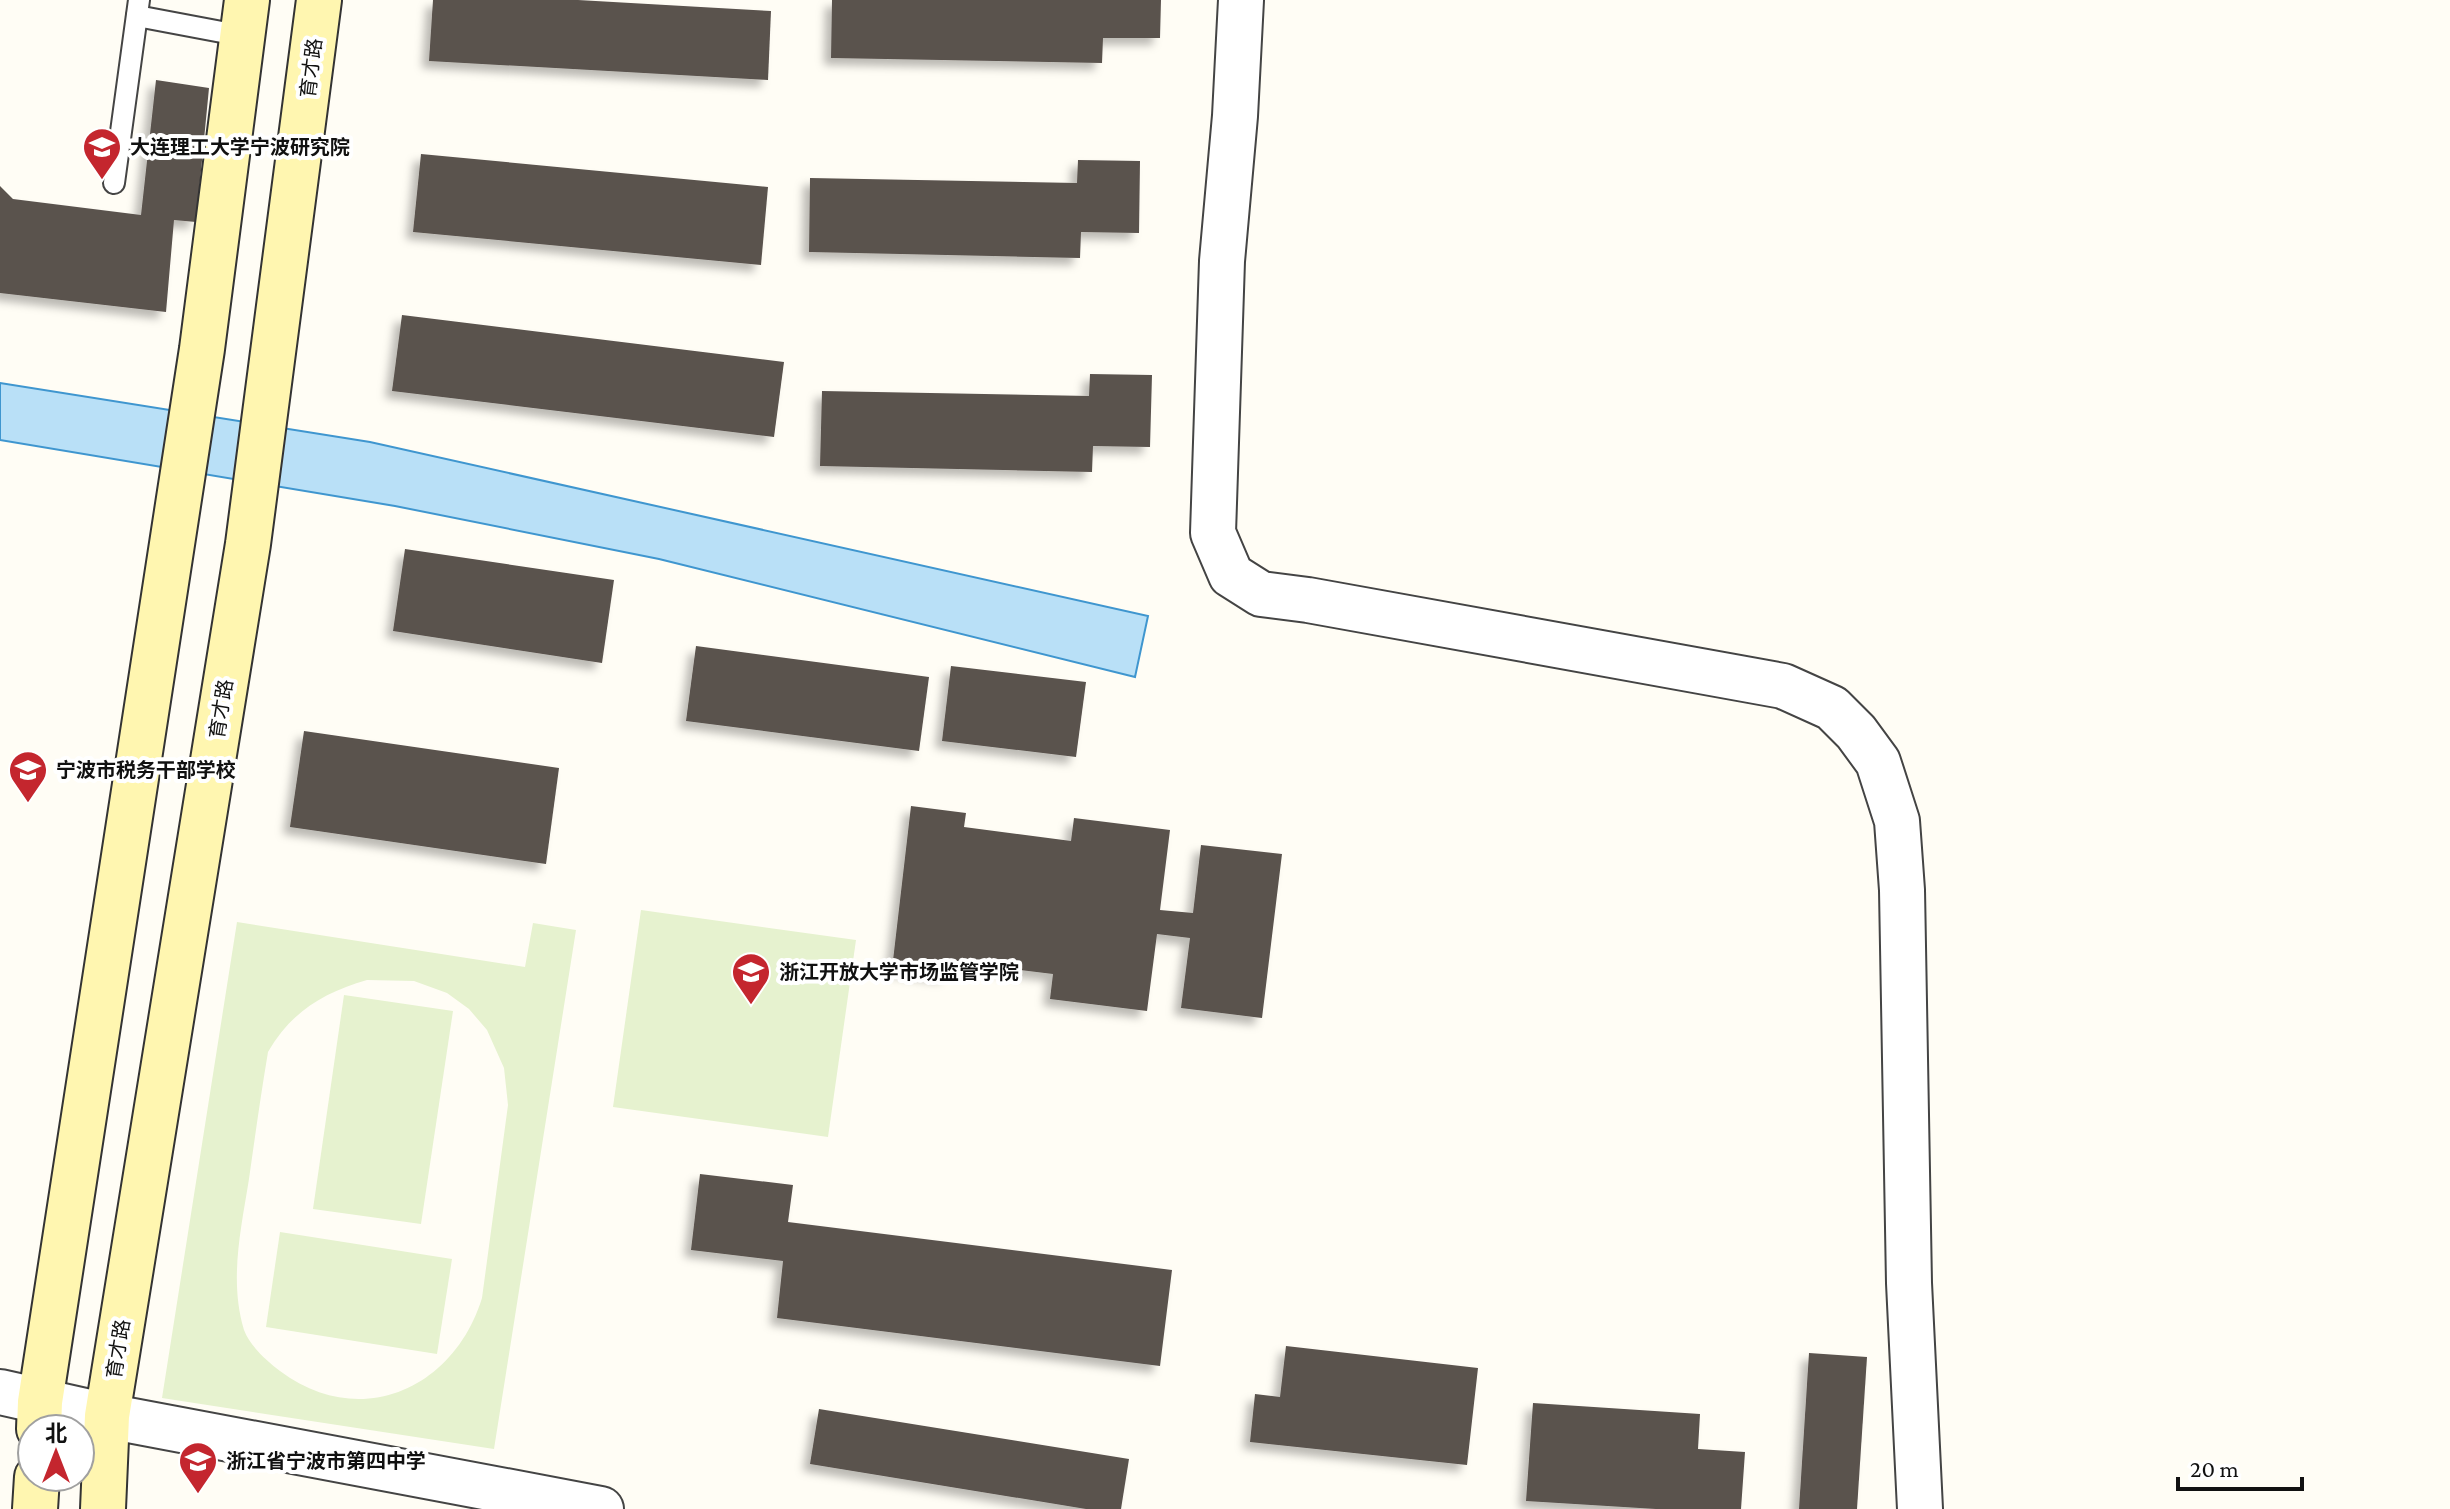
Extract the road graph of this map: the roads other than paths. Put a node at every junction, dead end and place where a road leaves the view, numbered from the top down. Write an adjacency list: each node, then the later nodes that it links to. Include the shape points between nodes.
1 (319, 0): 7 (main road, 育才路, via 248,544)
2 (1241, 0): 10 (street, via 1222,261 1213,533 1231,575 1261,594 1783,686 1832,708 1878,762 1897,821 1902,890 1909,1283)
3 (138, 8): 4 (lane); 5 (lane)
4 (245, 18): 6 (main road, via 174,529)
5 (114, 183)
6 (27, 1408): 7 (street)
7 (107, 1416): 8 (main road, 育才路); 9 (street)
8 (103, 1509)
9 (601, 1509)
10 (1920, 1509)

